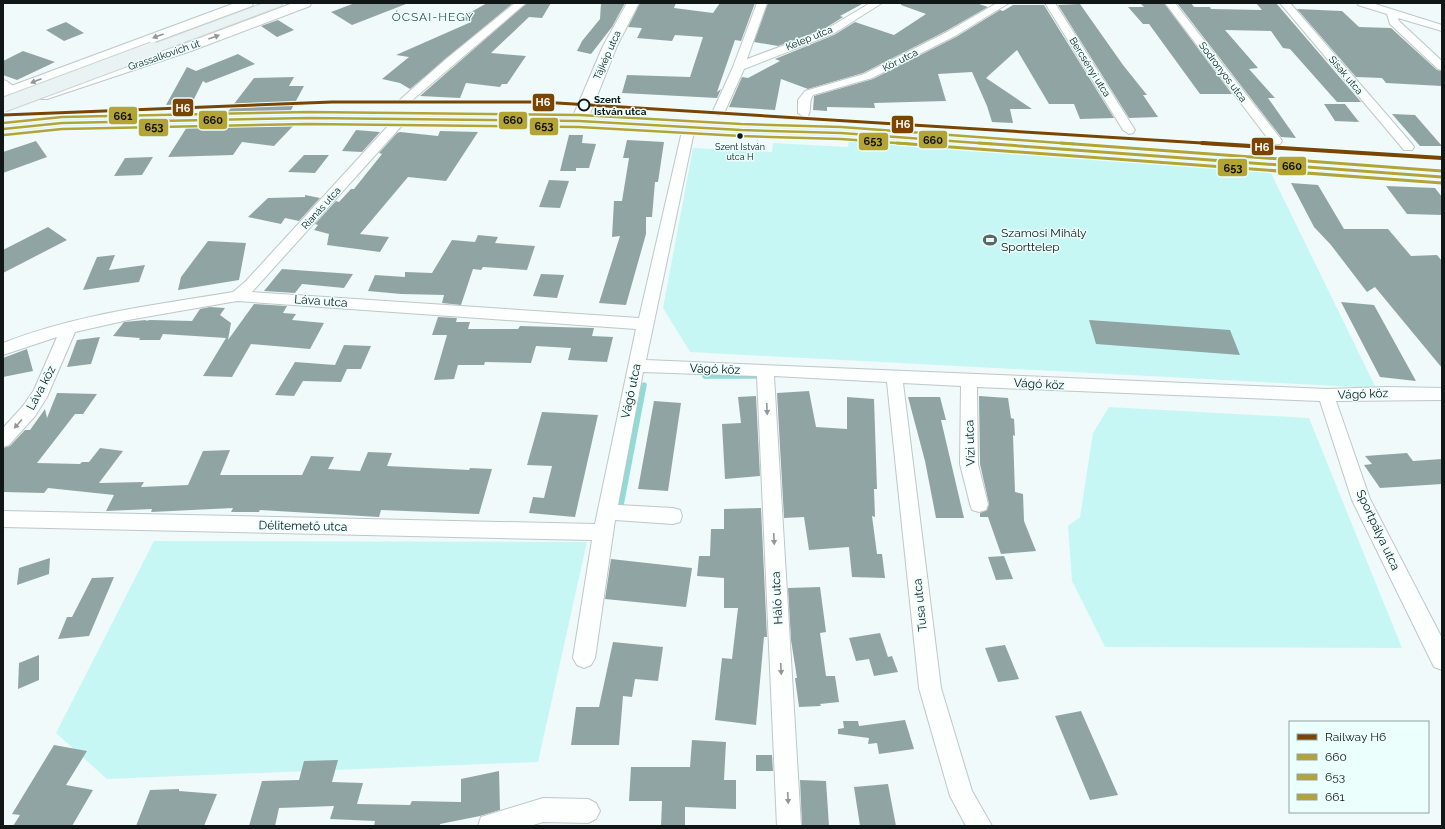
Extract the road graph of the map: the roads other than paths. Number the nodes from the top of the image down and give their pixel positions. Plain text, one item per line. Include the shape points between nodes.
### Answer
1 (247, 3) edge
2 (276, 3) edge
3 (305, 3) edge
4 (521, 3) edge
5 (633, 3) edge
6 (762, 3) edge
7 (877, 3) edge
8 (1004, 3) edge
9 (1050, 3) edge
10 (1170, 3) edge
11 (1285, 3) edge
12 (1362, 3) edge
13 (1392, 12) junction
14 (1442, 28) edge
15 (739, 67) junction
16 (1442, 67) edge
17 (6, 95) edge
18 (406, 100) dead end
19 (720, 111) dead end
20 (804, 113) dead end
21 (583, 115) junction
22 (402, 118) junction
23 (690, 127) junction
24 (3, 129) edge
25 (1129, 130) dead end
26 (1276, 141) dead end
27 (1408, 147) dead end
28 (1442, 176) edge
29 (237, 296) junction
30 (645, 324) junction
31 (69, 328) junction
32 (3, 349) edge
33 (636, 366) junction
34 (765, 370) junction
35 (894, 376) junction
36 (969, 380) junction
37 (1442, 394) edge
38 (1326, 395) junction
39 (3, 440) edge
40 (979, 504) dead end
41 (607, 512) junction
42 (673, 516) dead end
43 (3, 520) edge
44 (602, 532) junction
45 (584, 658) dead end
46 (1442, 660) edge
47 (588, 811) dead end
48 (490, 826) edge
49 (789, 826) edge
50 (980, 826) edge

1 -> 17 street, Grassalkovich út
2 - 17 main road, Grassalkovich út, bridge via 153,49
17 -> 3 street, Grassalkovich út via 48,95 186,48
4 - 18 street via 450,60
5 - 21 street, Tájkép utca via 610,46
6 - 15 street
7 - 15 street, Kelep utca via 829,32
8 - 20 street, Kör utca via 951,34 868,76 809,93 804,100
9 - 25 street, Bercsényi utca
10 - 26 street, Sodronyos utca
11 - 27 street, Sisak utca
12 - 13 street
13 - 14 street
13 - 16 street via 1394,22
15 - 19 street
21 - 22 main road
21 - 23 main road via 608,122
22 - 24 main road via 62,123
22 - 29 street, Rianás utca via 250,286
23 - 28 main road via 848,134
23 - 30 street, Vágó utca
29 - 30 street, Láva utca
29 - 31 street, Láva utca
30 - 33 street, Vágó utca
31 - 32 street, Láva utca
31 -> 39 street, Láva köz via 41,394 30,412
33 - 34 street, Vágó köz
33 - 41 street, Vágó utca
34 - 35 street, Vágó köz
34 -> 49 street, Háló utca
35 - 36 street, Vágó köz
35 - 50 street, Tusa utca via 930,688 962,796
36 - 38 street, Vágó köz
36 - 40 street, Vízi utca via 969,464
37 - 38 street, Vágó köz
38 - 46 street, Sportpálya utca via 1362,500
41 - 42 street
41 - 44 street, Vágó utca
43 - 44 street, Délitemető utca
44 - 45 street, Vágó utca
47 - 48 street via 543,810

